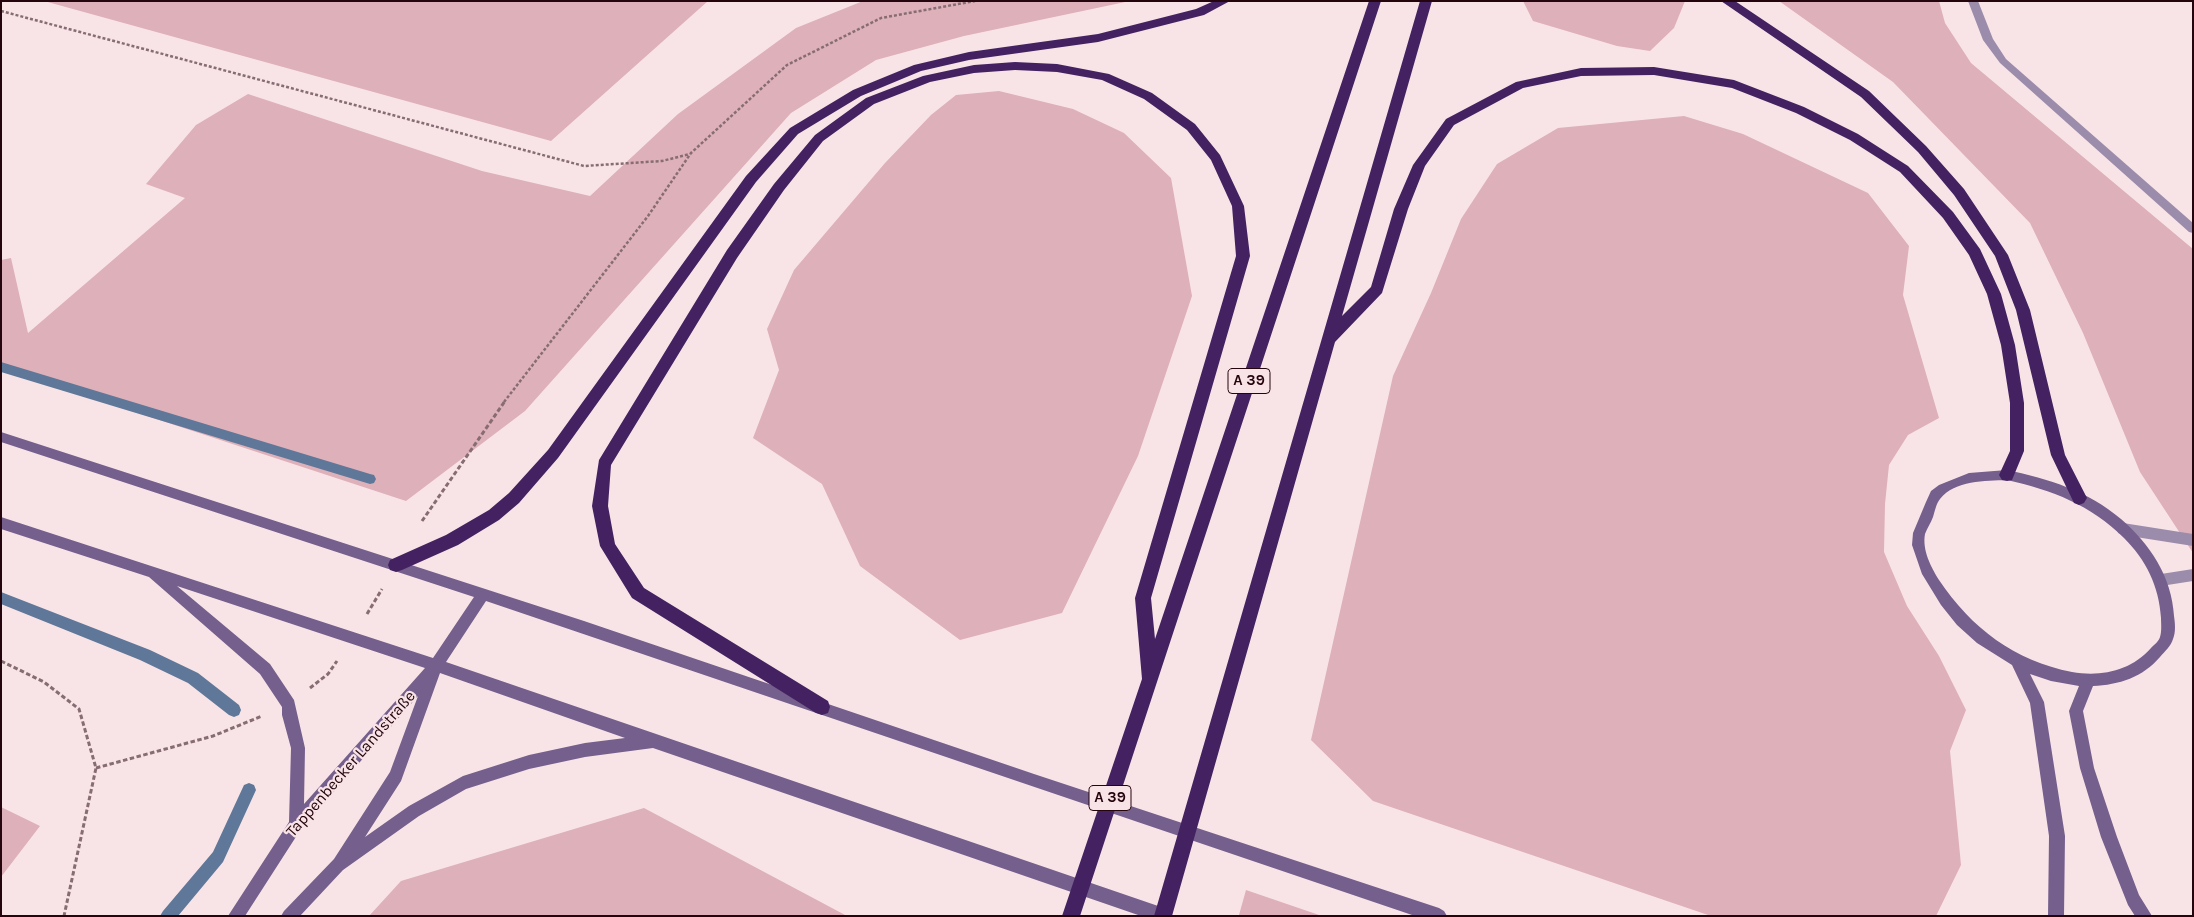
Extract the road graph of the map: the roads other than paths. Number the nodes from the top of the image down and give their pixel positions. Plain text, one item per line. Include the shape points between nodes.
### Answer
1 (1224, 1) edge
2 (1375, 1) edge
3 (1426, 1) edge
4 (1727, 1) edge
5 (1973, 1) edge
6 (2193, 229) edge
7 (1329, 339) junction
8 (1, 437) edge
9 (2007, 475) junction
10 (2079, 498) junction
11 (1, 523) edge
12 (2123, 529) junction
13 (2193, 540) edge
14 (396, 565) junction
15 (151, 573) junction
16 (2193, 575) edge
17 (2161, 580) junction
18 (483, 595) junction
19 (2017, 661) junction
20 (436, 664) junction
21 (1150, 680) junction
22 (2088, 680) junction
23 (822, 707) junction
24 (655, 742) junction
25 (296, 824) junction
26 (338, 865) junction
27 (236, 916) edge
28 (289, 916) edge
29 (1071, 916) edge
30 (1164, 916) edge
31 (1440, 916) edge
32 (2056, 916) edge
33 (2144, 916) edge

1 - 14 highway via 1200,12 1098,38 969,56 918,68 857,93 794,131 751,179 554,454 514,498 494,515 452,540
2 - 21 highway, A 39
3 - 7 highway
4 - 10 highway via 1865,94 1922,149 1959,192 2000,255 2023,310 2058,455
5 - 6 lane via 1988,40 2003,61
7 - 9 highway via 1377,288 1401,209 1420,165 1450,122 1520,85 1581,72 1654,71 1734,84 1800,110 1854,137 1904,169 1948,215 1975,253 1994,294 2008,345 2017,403 2017,451
7 - 30 highway
8 - 14 main road
9 - 10 main road via 2043,482
9 - 19 main road via 1975,476 1950,485 1935,496 1919,534 1924,566 1944,602 1962,622
10 - 12 main road
11 - 15 main road
12 - 13 lane
12 - 17 main road via 2146,554
14 - 18 main road
15 - 20 main road
15 - 25 main road via 265,669 288,705 298,748
16 - 17 lane
17 - 22 main road via 2168,603 2167,638 2153,658 2148,664 2120,677
18 - 20 main road
18 - 23 main road
19 - 22 main road via 2052,675
19 - 32 main road via 2037,702 2057,836
20 - 24 main road
20 - 25 main road, Tappenbecker Landstraße
20 - 26 main road via 396,776
21 - 23 highway via 1143,598 1243,256 1238,206 1216,158 1191,127 1148,96 1106,77 1067,69 1015,66 974,69 919,82 870,101 819,138 779,187 732,254 604,464 600,506 608,546 638,593
21 - 29 highway, A 39
22 - 33 main road via 2076,711 2086,768 2133,900
23 - 31 main road
24 - 26 main road via 585,750 538,760 463,783 414,810
24 - 30 main road
25 - 27 main road, Tappenbecker Landstraße
26 - 28 main road

